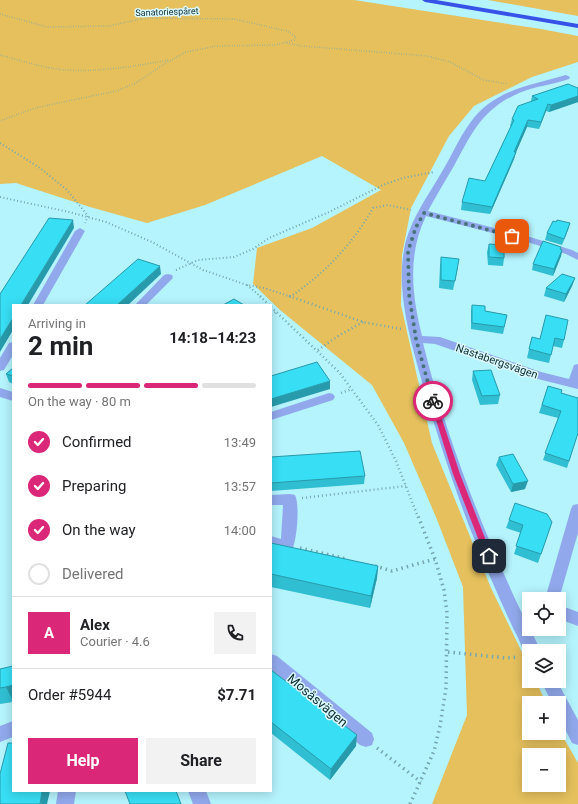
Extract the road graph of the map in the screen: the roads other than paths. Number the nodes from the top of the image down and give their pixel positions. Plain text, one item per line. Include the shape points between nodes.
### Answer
1 (425, 0) edge
2 (462, 0) edge
3 (578, 20) edge
4 (578, 26) edge
5 (566, 77) dead end
6 (424, 213) junction
7 (80, 231) dead end
8 (578, 257) edge
9 (168, 277) dead end
10 (39, 304) edge
11 (141, 304) edge
12 (416, 336) junction
13 (12, 348) edge
14 (0, 367) edge
15 (578, 368) edge
16 (576, 384) edge
17 (0, 392) edge
18 (12, 397) edge
19 (330, 397) dead end
20 (272, 416) edge
21 (272, 500) edge
22 (578, 508) edge
23 (272, 542) edge
24 (554, 592) edge
25 (566, 615) edge
26 (522, 618) edge
27 (578, 619) edge
28 (272, 662) edge
29 (553, 688) edge
30 (12, 729) edge
31 (0, 734) edge
32 (578, 737) edge
33 (366, 739) road end
34 (67, 792) edge
35 (196, 792) edge
36 (65, 804) edge
37 (202, 804) edge

1 - 4 highway
2 - 3 highway
5 - 6 street via 526,88 484,112 470,130
6 - 8 street via 527,239
6 - 12 street via 408,251 409,294
7 - 10 street
9 - 11 street
12 - 16 street, Nastabergsvägen via 449,344 531,373
12 - 26 street via 434,407 456,474 489,556
13 - 14 street
15 - 16 street
17 - 18 street
19 - 20 street
21 - 23 street via 290,499 287,546
22 - 24 street
25 - 27 street
28 - 33 street, Mosåsvägen
29 - 32 street
30 - 31 street
34 - 36 street
35 - 37 street

